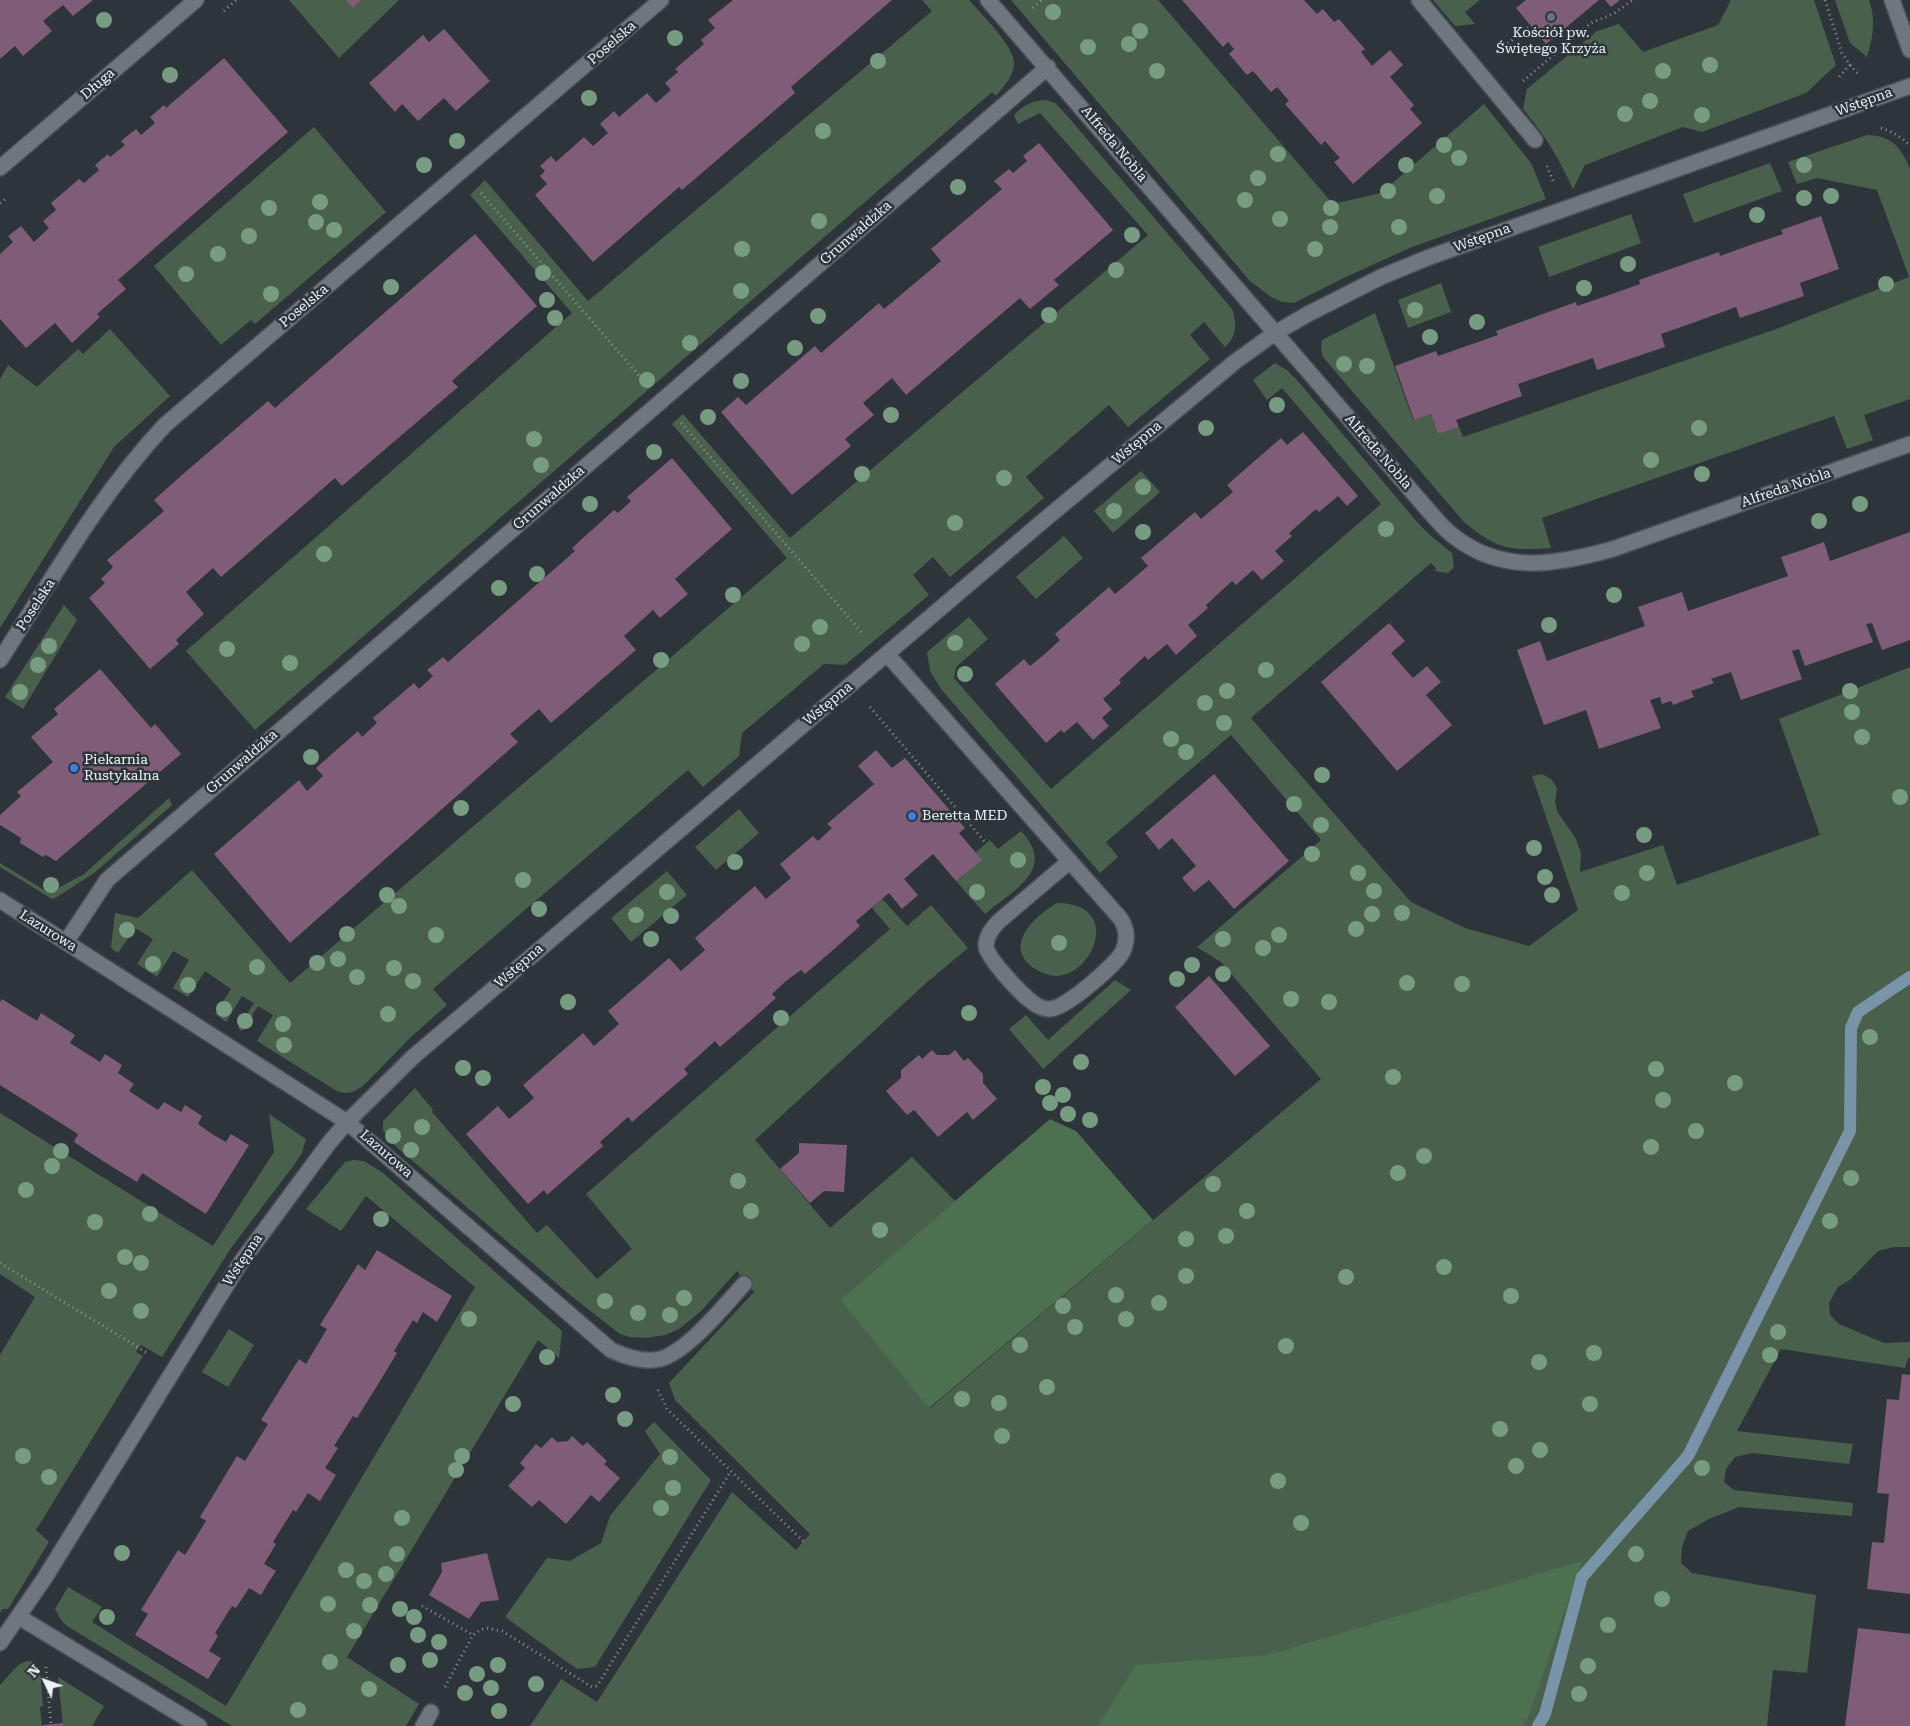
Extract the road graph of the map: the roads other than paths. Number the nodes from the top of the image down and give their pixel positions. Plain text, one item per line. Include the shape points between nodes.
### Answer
1 (196, 0) edge
2 (661, 0) edge
3 (988, 0) edge
4 (1419, 0) edge
5 (1892, 0) edge
6 (1910, 50) edge
7 (1048, 67) junction
8 (1910, 86) edge
9 (1535, 140) dead end
10 (0, 168) edge
11 (1275, 332) junction
12 (1910, 444) edge
13 (887, 654) junction
14 (0, 660) edge
15 (1070, 861) junction
16 (0, 900) edge
17 (66, 942) junction
18 (347, 1122) junction
19 (744, 1284) dead end
20 (19, 1616) junction
21 (0, 1643) edge
22 (431, 1712) road end
23 (199, 1726) edge
24 (423, 1726) edge

1 - 10 street, Długa
2 - 14 street, Poselska via 165,426 104,498
3 - 7 street, Alfreda Nobla
4 - 9 street
5 - 6 street
7 - 11 street, Alfreda Nobla
7 - 17 street, Grunwaldzka via 107,880
8 - 11 street, Wstępna via 1427,258 1381,277
11 - 12 street, Alfreda Nobla via 1428,510 1451,534 1491,558 1554,563 1605,551
11 - 13 street, Wstępna via 1236,361
13 - 15 street
13 - 18 street, Wstępna via 413,1057
15 - 15 street via 998,922 986,944 992,958 1024,996 1041,1008 1050,1010 1064,1005 1113,964 1126,943 1127,934 1120,918
16 - 17 street, Lazurowa
17 - 18 street, Lazurowa
18 - 19 street, Lazurowa via 611,1350 626,1357 659,1359 674,1353
18 - 20 street, Wstępna via 241,1262
20 - 21 street, Wstępna
20 - 23 street
22 - 24 street

